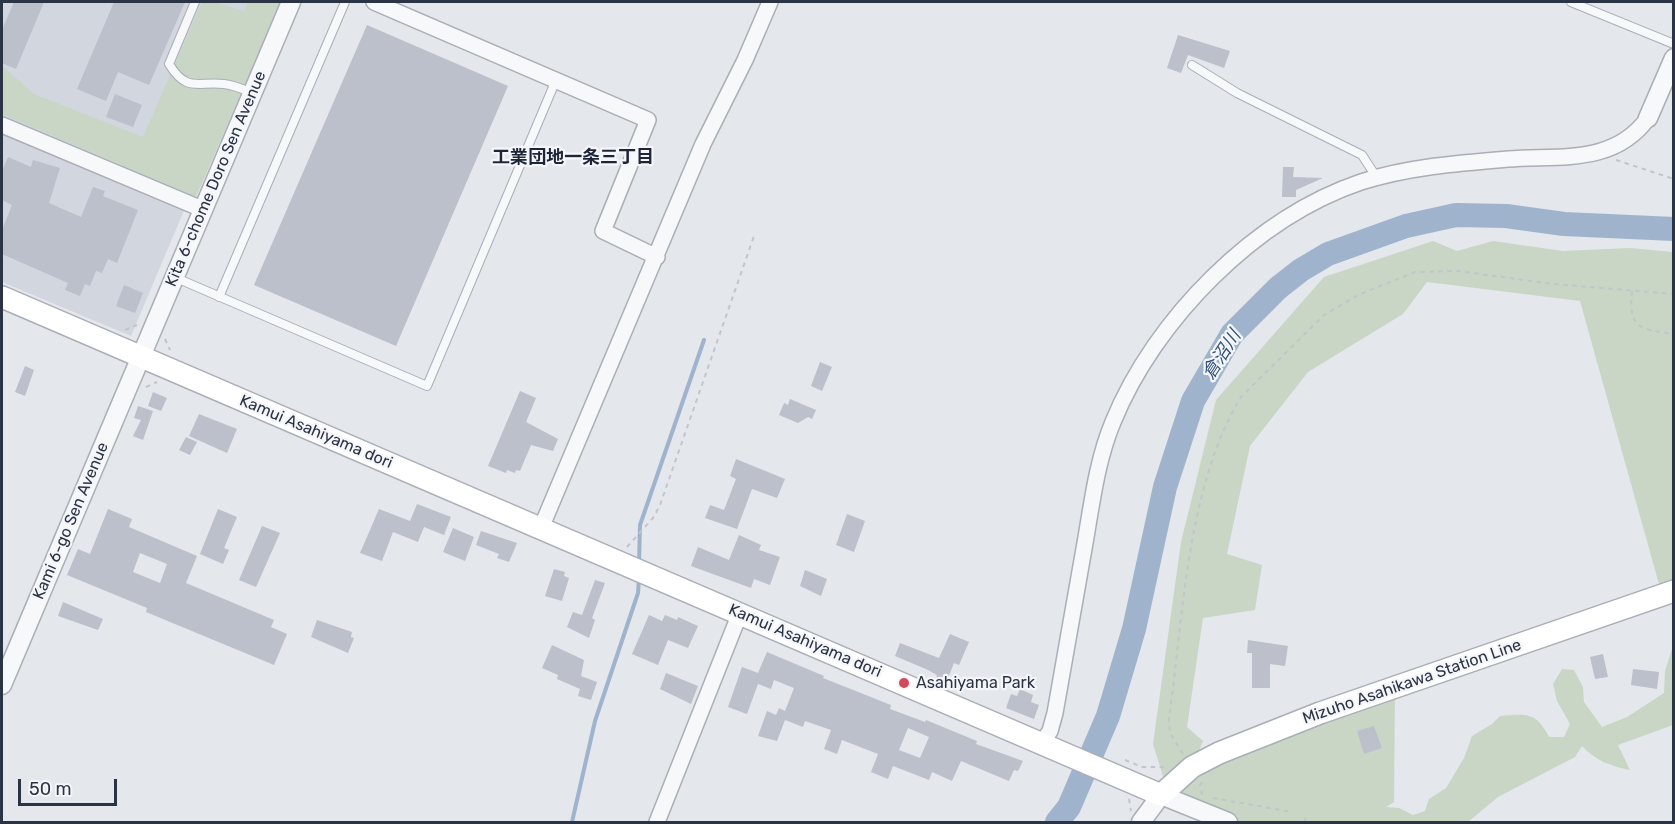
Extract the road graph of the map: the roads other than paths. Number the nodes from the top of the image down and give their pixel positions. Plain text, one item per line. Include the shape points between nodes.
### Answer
1 (195, 2) edge
2 (291, 2) edge
3 (345, 2) edge
4 (374, 2) edge
5 (770, 2) edge
6 (1571, 2) edge
7 (1674, 44) edge
8 (1674, 58) edge
9 (1192, 66) dead end
10 (556, 80) junction
11 (252, 93) junction
12 (1648, 118) joint
13 (2, 124) edge
14 (1377, 178) junction
15 (202, 209) junction
16 (657, 257) junction
17 (174, 277) junction
18 (2, 297) edge
19 (219, 297) junction
20 (141, 357) junction
21 (541, 528) junction
22 (1674, 591) edge
23 (741, 613) junction
24 (2, 685) edge
25 (1052, 747) junction
26 (1161, 795) junction
27 (657, 822) edge
28 (1141, 822) edge
29 (1228, 822) edge

1 - 11 lane via 169,64 177,78 199,86 223,84
2 - 11 street, Kita 6-chome Doro Sen Avenue
3 - 19 lane
4 - 10 street
5 - 16 street via 703,144
6 - 7 lane
8 - 12 street
9 - 14 lane via 1237,93 1362,155
10 - 16 street via 648,120 603,231
10 - 19 lane via 427,386
11 - 15 street, Kita 6-chome Doro Sen Avenue
12 - 14 street via 1636,135 1600,153 1452,164
13 - 15 street
14 - 25 street via 1322,198 1277,224 1196,295 1149,352 1112,423 1097,475 1050,731
15 - 17 street, Kita 6-chome Doro Sen Avenue
16 - 21 street
17 - 19 lane
17 - 20 street, Kita 6-chome Doro Sen Avenue
18 - 20 main road, Kamui Asahiyama dori
20 - 21 main road, Kamui Asahiyama dori
20 - 24 street, Kami 6-go Sen Avenue
21 - 23 main road, Kamui Asahiyama dori
22 - 26 main road, Mizuho Asahikawa Station Line via 1320,713 1219,753 1192,767
23 - 25 main road, Kamui Asahiyama dori
23 - 27 street
25 - 26 main road, Kamui Asahiyama dori
26 - 28 street
26 - 29 street

